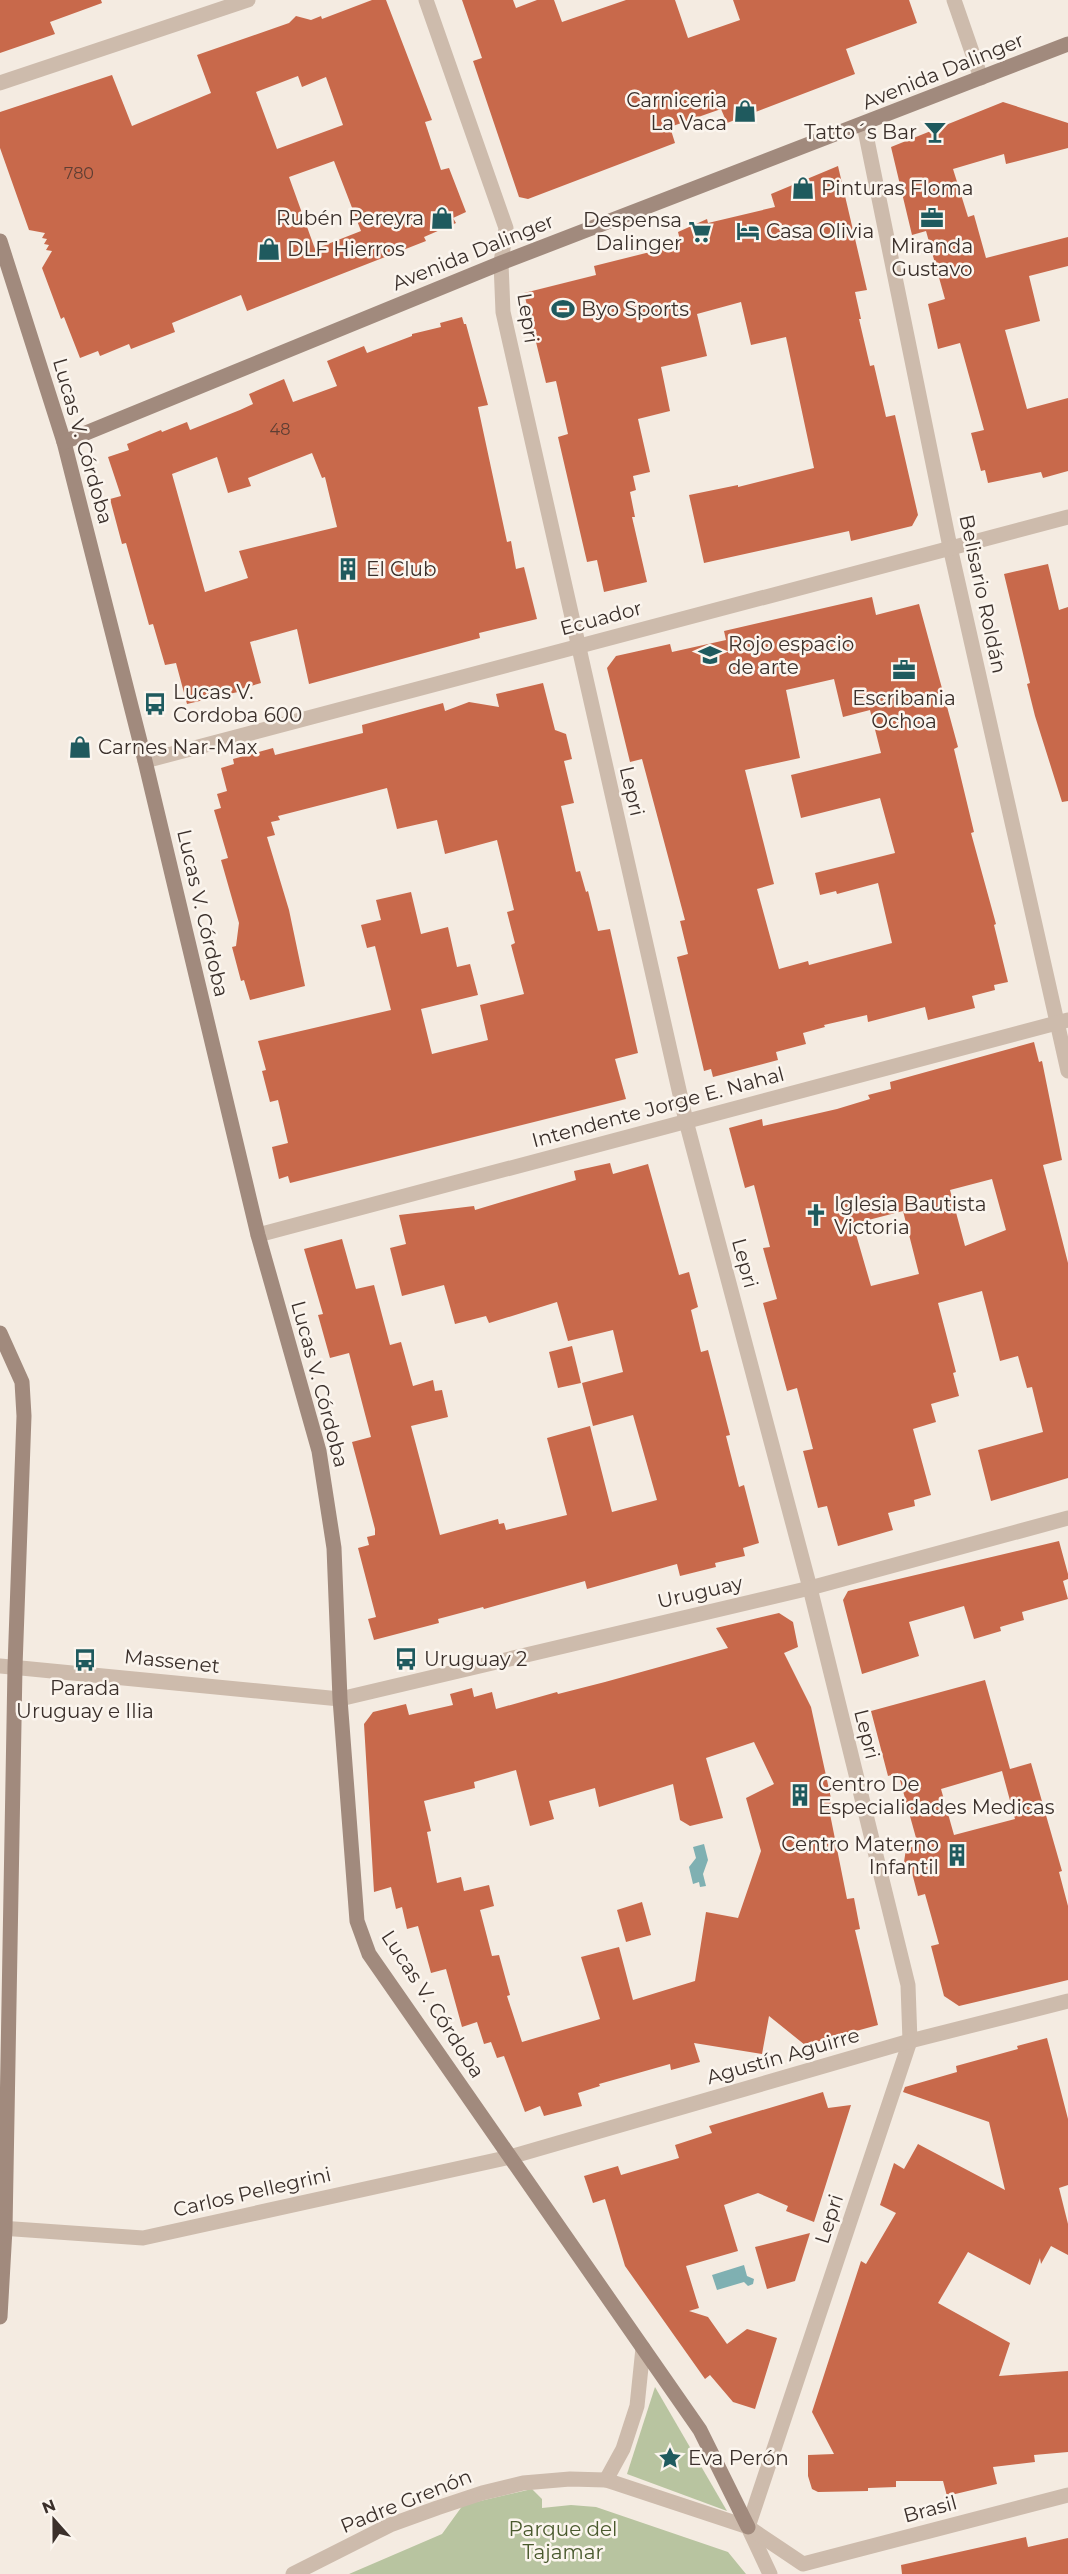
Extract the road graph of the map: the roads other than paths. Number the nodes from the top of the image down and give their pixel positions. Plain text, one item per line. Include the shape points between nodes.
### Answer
1 (248, 0) edge
2 (426, 0) edge
3 (954, 0) edge
4 (1068, 44) edge
5 (981, 78) junction
6 (0, 83) edge
7 (864, 125) junction
8 (0, 242) edge
9 (501, 262) junction
10 (64, 442) junction
11 (1068, 517) edge
12 (950, 547) junction
13 (578, 646) junction
14 (146, 761) junction
15 (1063, 1022) edge
16 (1068, 1071) edge
17 (686, 1121) junction
18 (258, 1235) junction
19 (0, 1333) edge
20 (1068, 1518) edge
21 (810, 1588) junction
22 (7, 1667) edge
23 (340, 1699) junction
24 (1068, 2001) edge
25 (910, 2041) junction
26 (510, 2157) junction
27 (3, 2229) edge
28 (0, 2317) edge
29 (643, 2348) junction
30 (606, 2480) junction
31 (1068, 2495) edge
32 (748, 2527) junction
33 (800, 2569) edge
34 (292, 2574) edge
35 (770, 2574) edge

1 - 6 street
2 - 9 street, Lepri via 506,228
3 - 5 street
4 - 5 street, Avenida Dalinger
5 - 7 street, Avenida Dalinger
7 - 9 street, Avenida Dalinger
7 - 12 street, Belisario Roldán
8 - 10 street, Lucas V. Córdoba
9 - 10 street, Avenida Dalinger
9 - 13 street, Lepri via 504,312
10 - 14 street, Lucas V. Córdoba
11 - 12 street, Ecuador
12 - 13 street, Ecuador
12 - 15 street, Belisario Roldán
13 - 14 street, Ecuador
13 - 17 street, Lepri
14 - 18 street, Lucas V. Córdoba
15 - 16 street, Belisario Roldán
15 - 17 street, Intendente Jorge E. Nahal
17 - 18 street, Intendente Jorge E. Nahal
17 - 21 street, Lepri
18 - 23 street, Lucas V. Córdoba via 319,1451 334,1548
19 - 22 street via 22,1382 24,1416
20 - 21 street, Uruguay
21 - 23 street, Uruguay
21 - 25 street, Lepri via 908,1984
22 - 23 street, Massenet
22 - 27 street
23 - 26 street, Lucas V. Córdoba via 357,1921 369,1954
24 - 25 street, Agustín Aguirre
25 - 26 street, Agustín Aguirre
25 - 32 street, Lepri
26 - 27 street, Carlos Pellegrini via 143,2238
26 - 29 street, Lucas V. Córdoba
27 - 28 street
29 - 30 street via 637,2406 623,2449
29 - 32 street, Lucas V. Córdoba via 700,2430
30 - 32 street, Padre Grenón
30 - 34 street, Padre Grenón via 523,2483 482,2493 390,2525
31 - 33 street, Brasil
32 - 33 street, Brasil
32 - 35 street

